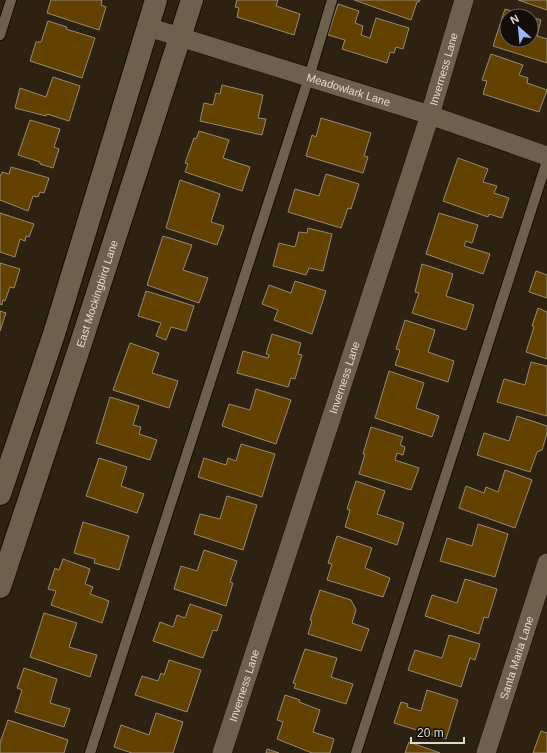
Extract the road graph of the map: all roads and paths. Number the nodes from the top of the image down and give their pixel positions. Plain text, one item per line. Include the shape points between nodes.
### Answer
1 (12, 0) edge
2 (156, 0) edge
3 (192, 0) edge
4 (332, 0) edge
5 (464, 0) edge
6 (148, 27) junction
7 (0, 35) edge
8 (180, 37) junction
9 (309, 77) junction
10 (430, 115) junction
11 (547, 156) edge
12 (547, 161) edge
13 (54, 334) junction
14 (81, 343) junction
15 (0, 494) edge
16 (547, 563) edge
17 (0, 586) edge
18 (90, 753) edge
19 (222, 753) edge
20 (356, 753) edge
21 (486, 753) edge

1 - 7 lane
2 - 6 main road
3 - 8 main road, East Mockingbird Lane
4 - 9 lane
5 - 10 street, Inverness Lane
6 - 8 street, Meadowlark Lane
6 - 13 main road
8 - 9 street, Meadowlark Lane
8 - 14 main road, East Mockingbird Lane
9 - 10 street, Meadowlark Lane
9 - 18 lane
10 - 11 street, Meadowlark Lane
10 - 19 street, Inverness Lane
12 - 20 lane
13 - 14 main road
13 - 15 main road
14 - 17 main road, East Mockingbird Lane
16 - 21 street, Santa Maria Lane

